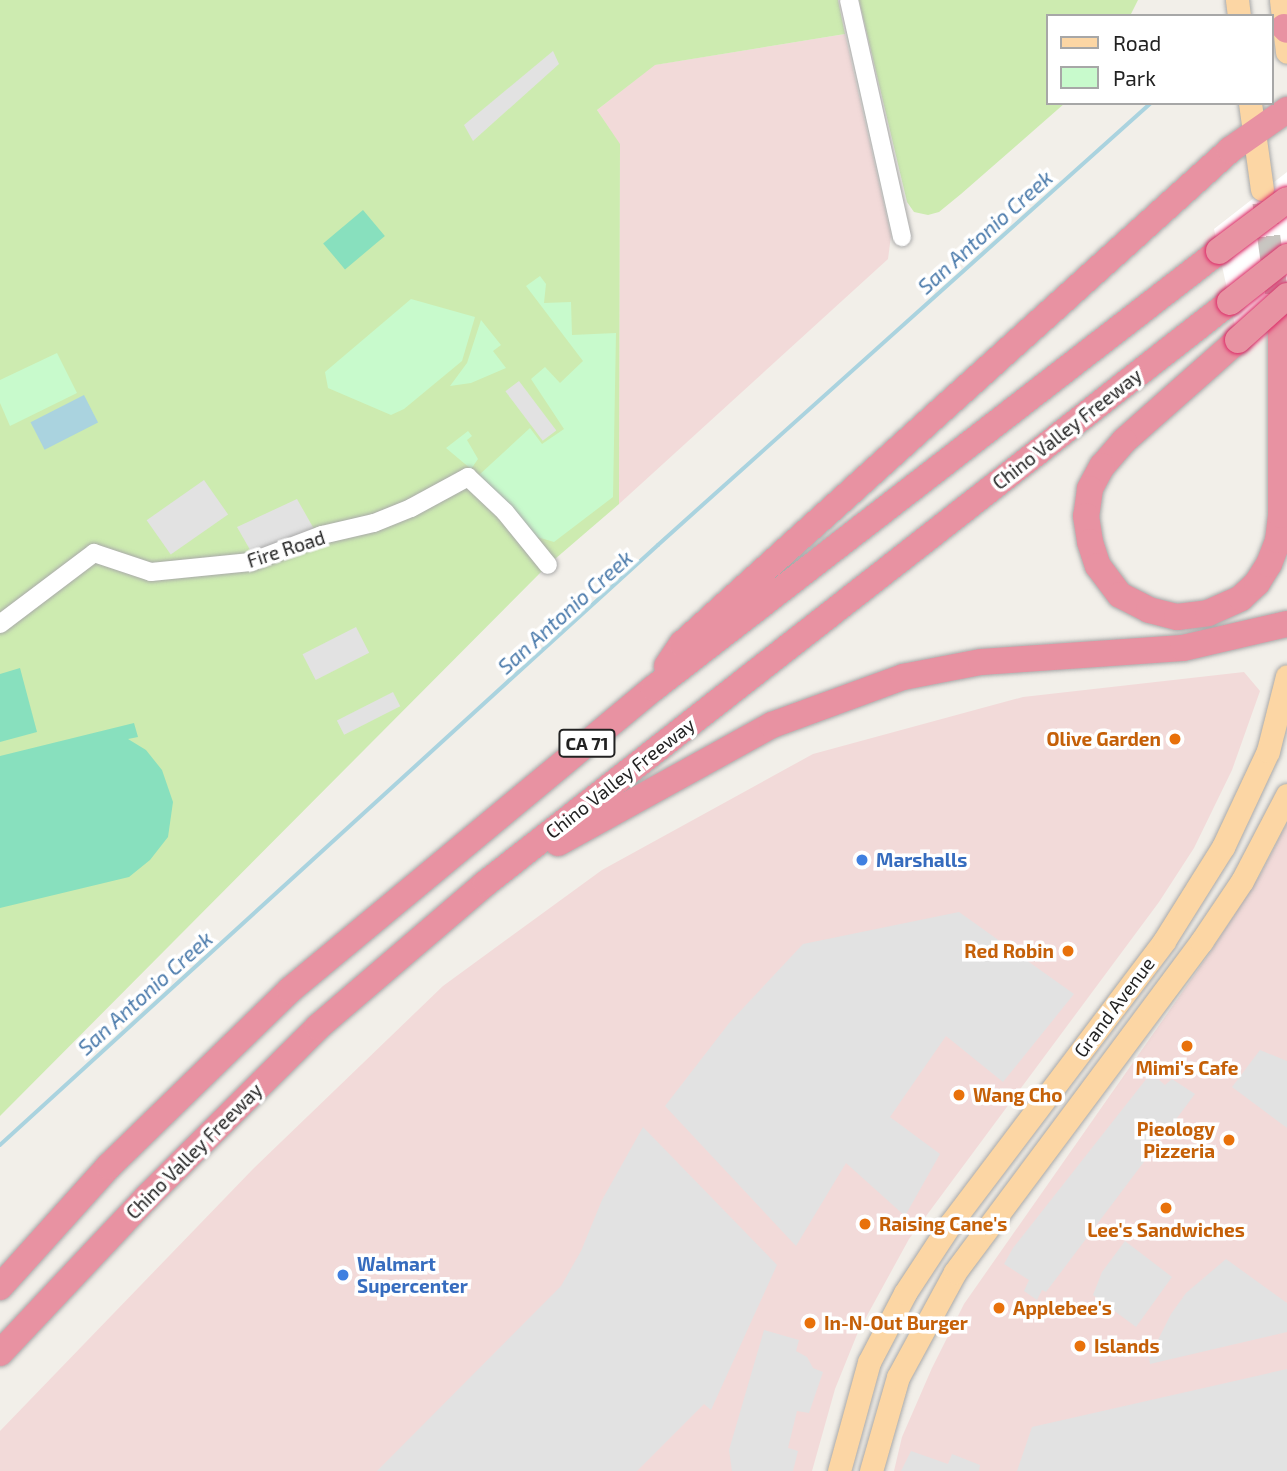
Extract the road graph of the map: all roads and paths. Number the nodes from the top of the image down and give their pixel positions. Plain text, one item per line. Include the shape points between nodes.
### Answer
1 (849, 0) edge
2 (1281, 0) edge
3 (1286, 36) edge
4 (1250, 105) edge
5 (1287, 110) edge
6 (1254, 132) junction
7 (1262, 189) tunnel mouth
8 (1287, 200) edge
9 (902, 237) dead end
10 (1287, 257) edge
11 (1283, 314) edge
12 (1287, 371) edge
13 (548, 565) dead end
14 (0, 624) edge
15 (1287, 624) edge
16 (1287, 676) edge
17 (654, 688) junction
18 (1287, 796) edge
19 (486, 883) junction
20 (0, 1287) edge
21 (0, 1353) edge
22 (839, 1471) edge
23 (871, 1471) edge

1 - 9 street
2 - 3 main road
4 - 6 main road
5 - 6 highway
6 - 7 main road
6 - 17 highway via 682,644
8 - 17 highway, CA 71, bridge
10 - 19 highway, Chino Valley Freeway / CA 71, bridge
11 - 11 highway, bridge via 1238,340 1124,441 1102,466 1090,489 1086,516 1098,566 1121,595 1149,610 1177,617 1208,613 1241,598 1269,564 1281,515
11 - 12 main road
13 - 14 street, Fire Road via 468,477 374,523 323,535 251,562 151,572 94,553
15 - 19 highway via 1183,648 981,662 903,677 772,725
16 - 22 main road, Grand Avenue via 1268,751 1223,847 1164,941 951,1223 905,1293 869,1362
17 - 20 highway, CA 71 via 290,990 109,1166
18 - 23 main road, Grand Avenue via 1242,881 1201,942 955,1272 898,1377
19 - 21 highway, Chino Valley Freeway / CA 71 via 318,1027 147,1197

